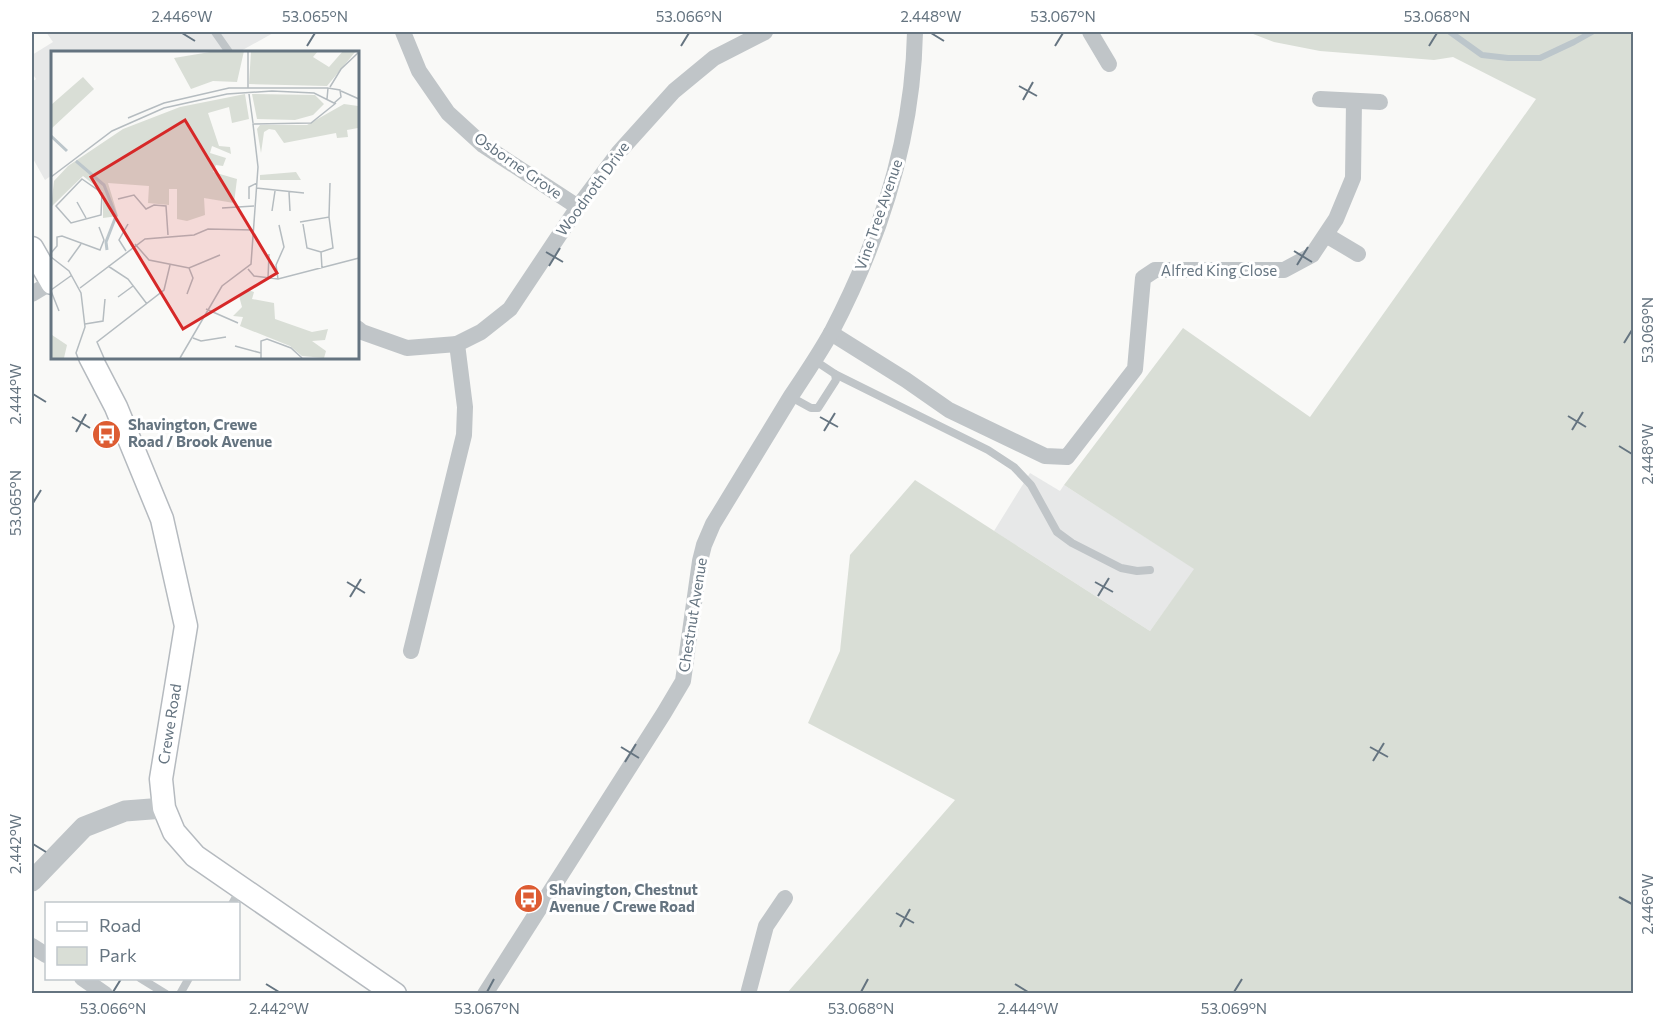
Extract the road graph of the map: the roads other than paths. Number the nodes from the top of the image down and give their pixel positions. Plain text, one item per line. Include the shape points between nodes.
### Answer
1 (215, 32) edge
2 (403, 32) edge
3 (765, 32) edge
4 (915, 32) edge
5 (1090, 32) edge
6 (228, 51) edge
7 (1110, 64) dead end
8 (1320, 99) dead end
9 (1354, 101) junction
10 (1380, 102) dead end
11 (578, 207) junction
12 (1326, 235) junction
13 (32, 248) edge
14 (1358, 254) dead end
15 (51, 280) edge
16 (51, 283) edge
17 (852, 291) joint
18 (32, 294) edge
19 (358, 329) edge
20 (831, 333) junction
21 (456, 344) junction
22 (91, 358) edge
23 (814, 360) junction
24 (836, 374) junction
25 (791, 397) junction
26 (1150, 570) dead end
27 (411, 651) dead end
28 (164, 808) junction
29 (32, 881) edge
30 (236, 895) edge
31 (784, 898) dead end
32 (32, 946) edge
33 (45, 954) edge
34 (85, 980) edge
35 (143, 980) edge
36 (188, 980) edge
37 (105, 993) edge
38 (166, 993) edge
39 (180, 993) edge
40 (395, 993) edge
41 (485, 993) edge
42 (748, 993) edge

1 - 6 lane
2 - 11 street, Osborne Grove via 419,71 448,112 483,145
3 - 11 street, Woodnoth Drive via 714,58 674,91 619,152
4 - 17 street, Vine Tree Avenue via 906,130 878,228
5 - 7 street
8 - 9 street
9 - 10 street
9 - 12 street, Alfred King Close via 1353,178
11 - 21 street, Woodnoth Drive via 510,309 481,332
12 - 14 street
12 - 20 street, Alfred King Close via 1312,255 1284,270 1155,270 1143,278 1135,369 1067,457 1045,456 949,410
13 - 15 main road
16 - 18 street
17 - 20 street, Chestnut Avenue
19 - 21 street via 407,348
20 - 23 street, Chestnut Avenue
21 - 27 street via 465,407 464,435
22 - 28 main road, Crewe Road via 116,407 162,519 186,626 161,780
23 - 24 lane
23 - 25 street, Chestnut Avenue
24 - 25 lane via 818,408
24 - 26 lane via 988,450 1014,467 1031,485 1057,531 1072,543 1121,568
25 - 41 street, Chestnut Avenue via 704,545 683,681
28 - 29 street via 125,811 84,827
28 - 30 main road, Crewe Road via 174,832
30 - 40 main road, Crewe Road
31 - 42 street via 766,926
32 - 33 street
34 - 37 street
35 - 38 lane
36 - 39 lane

